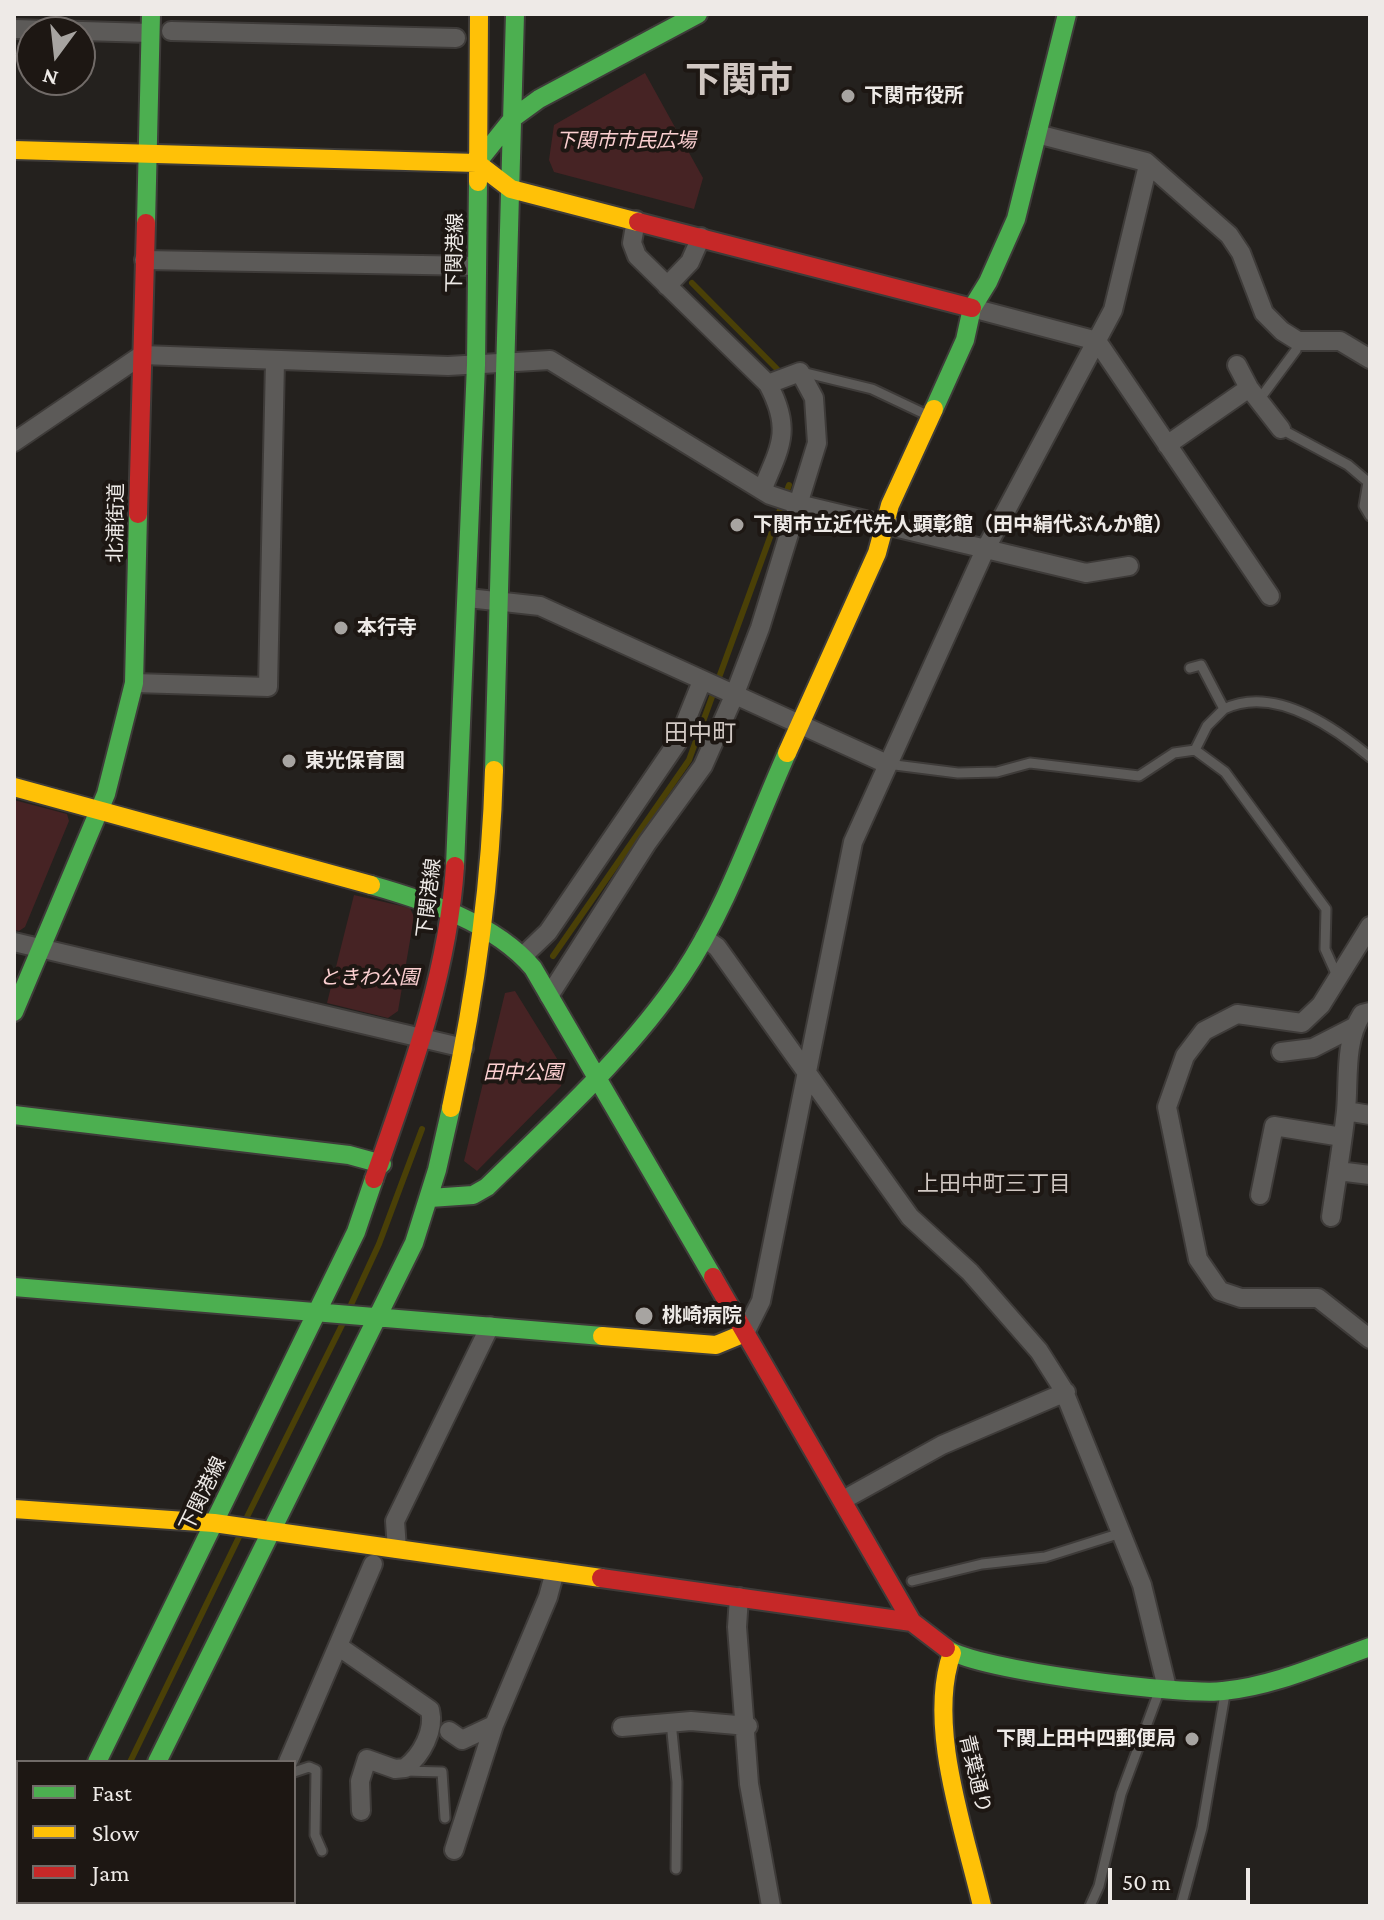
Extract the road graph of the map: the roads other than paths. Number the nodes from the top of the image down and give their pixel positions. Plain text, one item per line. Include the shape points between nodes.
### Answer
1 (151, 14) edge
2 (479, 14) edge
3 (515, 14) edge
4 (698, 14) edge
5 (1067, 14) edge
6 (14, 29) edge
7 (171, 31) dead end
8 (150, 33) junction
9 (456, 38) dead end
10 (513, 118) junction
11 (1037, 134) junction
12 (14, 150) edge
13 (148, 153) junction
14 (477, 163) junction
15 (1148, 165) junction
16 (511, 189) junction
17 (636, 220) junction
18 (701, 237) junction
19 (144, 260) junction
20 (477, 266) junction
21 (667, 286) junction
22 (972, 308) junction
23 (1097, 341) junction
24 (1298, 341) junction
25 (142, 355) junction
26 (1370, 359) edge
27 (275, 361) junction
28 (506, 363) junction
29 (476, 365) junction
30 (1237, 365) dead end
31 (800, 372) junction
32 (768, 384) junction
33 (1254, 394) junction
34 (930, 417) junction
35 (1281, 429) joint
36 (14, 442) edge
37 (1167, 445) junction
38 (766, 492) junction
39 (797, 504) junction
40 (1370, 516) edge
41 (884, 524) junction
42 (985, 550) junction
43 (1129, 566) dead end
44 (1270, 596) dead end
45 (468, 598) junction
46 (498, 599) junction
47 (1190, 668) dead end
48 (705, 682) junction
49 (134, 683) junction
50 (731, 695) junction
51 (1224, 709) junction
52 (800, 725) junction
53 (1195, 750) junction
54 (1370, 757) edge
55 (887, 764) junction
56 (14, 787) edge
57 (98, 810) junction
58 (452, 916) junction
59 (1370, 926) edge
60 (483, 928) junction
61 (704, 938) junction
62 (14, 942) edge
63 (40, 948) junction
64 (523, 956) junction
65 (1338, 978) junction
66 (549, 996) junction
67 (14, 1012) edge
68 (1370, 1012) edge
69 (1354, 1027) junction
70 (423, 1039) junction
71 (464, 1048) junction
72 (1281, 1052) dead end
73 (807, 1071) junction
74 (597, 1076) junction
75 (1346, 1111) junction
76 (14, 1115) edge
77 (1370, 1115) edge
78 (1342, 1137) junction
79 (382, 1164) junction
80 (1338, 1171) junction
81 (1370, 1175) edge
82 (1260, 1195) dead end
83 (430, 1198) junction
84 (1331, 1217) dead end
85 (14, 1287) edge
86 (323, 1312) junction
87 (370, 1317) junction
88 (490, 1326) junction
89 (745, 1333) junction
90 (1370, 1339) edge
91 (1066, 1392) junction
92 (843, 1500) junction
93 (14, 1509) edge
94 (214, 1523) junction
95 (262, 1529) junction
96 (1121, 1533) junction
97 (397, 1549) junction
98 (373, 1564) dead end
99 (555, 1571) junction
100 (912, 1581) dead end
101 (739, 1597) junction
102 (912, 1622) junction
103 (338, 1646) junction
104 (1370, 1647) edge
105 (952, 1653) junction
106 (1164, 1688) junction
107 (1225, 1693) junction
108 (671, 1722) junction
109 (494, 1725) junction
110 (748, 1726) junction
111 (622, 1727) dead end
112 (449, 1731) dead end
113 (98, 1760) edge
114 (158, 1760) edge
115 (289, 1760) edge
116 (400, 1770) junction
117 (296, 1771) edge
118 (361, 1811) dead end
119 (445, 1818) dead end
120 (454, 1850) dead end
121 (322, 1851) dead end
122 (676, 1869) dead end
123 (771, 1906) edge
124 (982, 1906) edge
125 (1090, 1906) edge
126 (1181, 1906) edge

1 - 8 street, 北浦街道
2 - 14 street, 下関港線
3 - 10 street
4 - 10 street
5 - 11 street
6 - 8 street
7 - 9 street
8 - 13 street, 北浦街道
10 - 14 street
10 - 16 street
11 - 15 street
11 - 22 street via 1016,219
12 - 13 street
13 - 14 street
13 - 19 street, 北浦街道
14 - 16 street
14 - 20 street, 下関港線
15 - 23 street via 1117,300
15 - 24 street via 1229,235 1264,313
16 - 17 street
16 - 28 street
17 - 18 street
17 - 21 street via 633,249
18 - 21 street via 690,262
18 - 22 street
19 - 20 street
19 - 25 street, 北浦街道
20 - 29 street, 下関港線
21 - 32 street
22 - 23 street
22 - 34 street via 965,340
23 - 37 street
23 - 42 street
24 - 26 street via 1340,341
24 - 33 lane via 1296,350
25 - 27 street
25 - 36 street
25 - 49 street, 北浦街道
27 - 29 street
27 - 49 street via 268,687
28 - 29 street
28 - 38 street via 550,360
28 - 46 street
29 - 45 street, 下関港線
30 - 33 street
31 - 32 street
31 - 34 lane via 872,389
31 - 39 street via 814,398 819,427
32 - 38 street via 784,418 784,431
33 - 35 street
33 - 37 street
34 - 41 street
35 - 40 lane via 1348,465 1368,482 1364,506
37 - 44 street
38 - 39 street
39 - 41 street
39 - 50 street
41 - 42 street
41 - 52 street via 877,553
42 - 43 street via 1086,573
42 - 55 street
45 - 46 street
45 - 58 street, 下関港線
46 - 48 street via 540,606
46 - 60 street via 496,758
47 - 51 lane via 1201,665
48 - 50 street
48 - 64 street via 677,743 548,932
49 - 57 street, 北浦街道
50 - 52 street
50 - 66 street via 703,766
51 - 53 lane via 1207,726
51 - 54 lane via 1252,701 1295,711 1338,732
52 - 55 street
52 - 61 street
53 - 55 lane via 1174,753 1139,776 1030,763 997,772 958,773
53 - 65 lane via 1225,772 1326,909 1325,949
55 - 73 street via 848,859
56 - 57 street
57 - 58 street via 424,900
57 - 63 street, 北浦街道
58 - 60 street
58 - 70 street, 下関港線
59 - 65 street
60 - 64 street
60 - 71 street
61 - 73 street via 717,947
61 - 74 street via 650,1023
62 - 63 street
63 - 67 street, 北浦街道
63 - 70 street
64 - 66 street
65 - 90 street via 1302,1023 1237,1014 1204,1031 1185,1056 1167,1107 1198,1259 1220,1291 1241,1298 1318,1298
66 - 74 street
68 - 69 street via 1362,1014
69 - 72 street via 1313,1048
69 - 75 street
70 - 71 street
70 - 79 street, 下関港線
71 - 83 street
73 - 89 street via 761,1301
73 - 91 street via 910,1217 970,1272 1039,1351
74 - 83 street via 487,1187 473,1195
74 - 89 street
75 - 77 street
75 - 78 street
76 - 79 street via 349,1155
78 - 80 street
78 - 82 street via 1274,1126
79 - 86 street, 下関港線
80 - 81 street
80 - 84 street
83 - 87 street via 414,1243
85 - 86 street
86 - 87 street
86 - 94 street, 下関港線
87 - 88 street
87 - 95 street
88 - 89 street via 716,1345
88 - 97 street via 395,1521
89 - 92 street
91 - 92 street via 942,1445
91 - 96 street
92 - 102 street
93 - 94 street
94 - 95 street
94 - 113 street, 下関港線
95 - 97 street
95 - 114 street
96 - 100 lane via 1045,1557 982,1564
96 - 106 street via 1153,1617
97 - 99 street
98 - 103 street
99 - 101 street
99 - 109 street
101 - 102 street
101 - 110 street via 737,1627
102 - 105 street
103 - 115 street
103 - 116 street via 430,1710 431,1733
104 - 107 street
105 - 106 street via 1001,1668
105 - 124 street, 青葉通り via 943,1678 941,1722
106 - 107 street
106 - 125 lane via 1121,1794
107 - 126 lane via 1202,1828
108 - 110 street
108 - 111 street
108 - 122 lane
109 - 112 street via 462,1740
109 - 120 street
110 - 123 street via 749,1784
116 - 118 street via 367,1759 360,1781
116 - 119 lane via 442,1772
117 - 121 lane via 316,1770 315,1835

